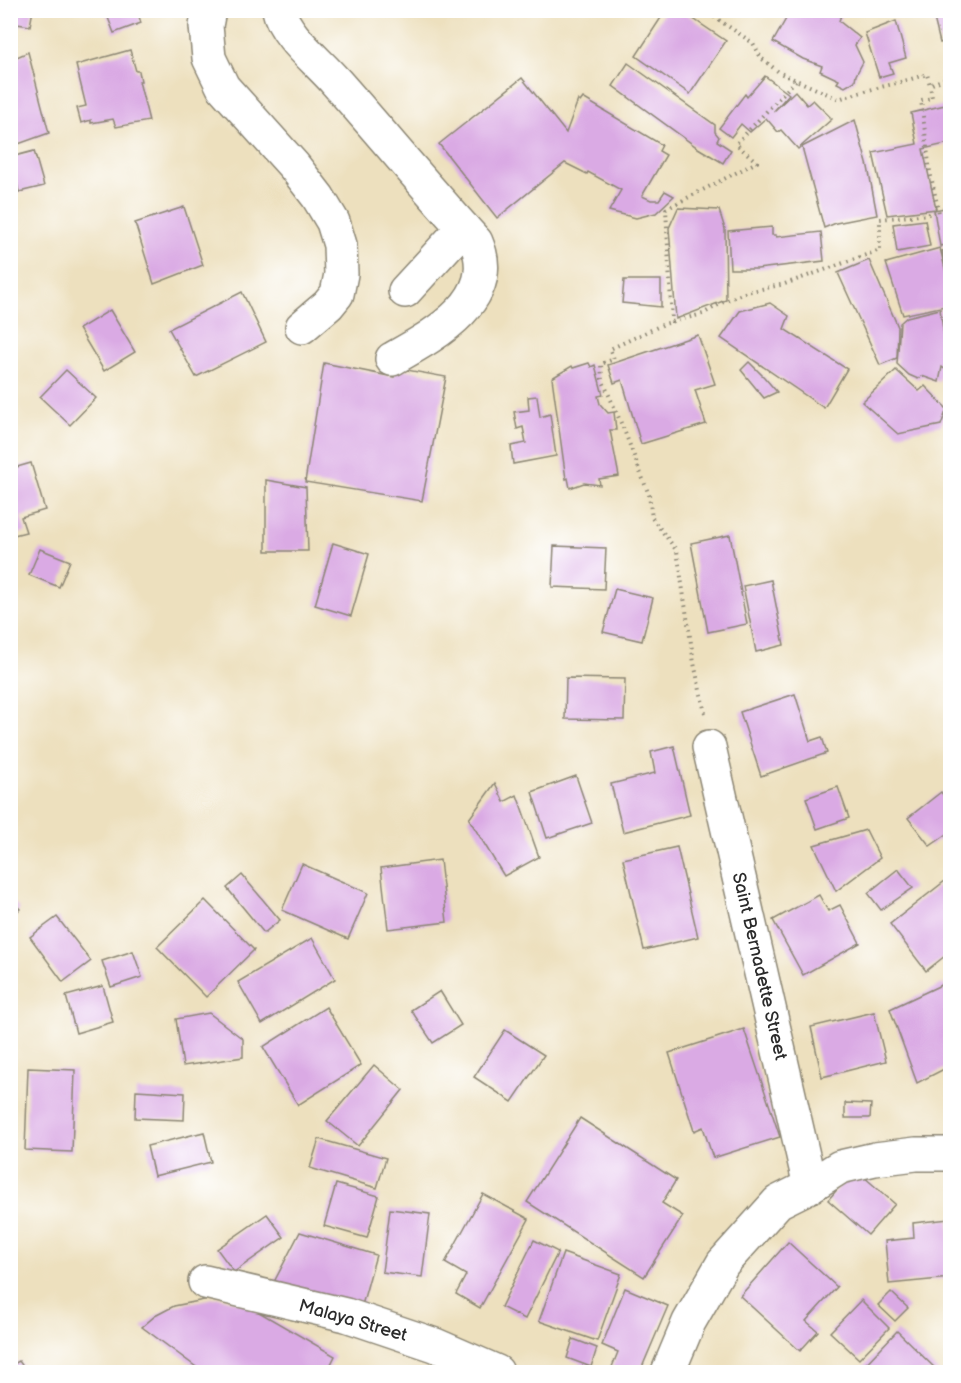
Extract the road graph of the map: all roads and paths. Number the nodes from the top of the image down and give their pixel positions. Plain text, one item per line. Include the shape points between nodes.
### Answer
1 (209, 10) edge
2 (279, 10) edge
3 (704, 10) edge
4 (951, 76) edge
5 (796, 80) junction
6 (930, 85) junction
7 (463, 228) junction
8 (405, 291) dead end
9 (672, 323) junction
10 (302, 327) dead end
11 (392, 359) dead end
12 (710, 747) joint
13 (951, 1154) edge
14 (810, 1186) junction
15 (205, 1282) dead end
16 (497, 1372) edge
17 (668, 1372) edge

1 - 10 street via 209,58 223,87 318,196 340,244 338,294
2 - 7 street via 296,39
3 - 5 path via 753,43 761,58 780,73
4 - 6 path
5 - 6 path via 839,99 927,74
5 - 9 path via 736,144 757,162 666,209
6 - 9 path via 932,98 921,100 939,213 879,219 880,250 785,284 747,292 704,314
7 - 8 street
7 - 11 street via 482,255 477,287 460,314
9 - 12 path via 610,349 614,359 602,364 602,379 649,495 652,518 676,551
12 - 14 street, Saint Bernadette Street
13 - 14 street via 875,1159 840,1167
14 - 17 street via 778,1202 723,1263 688,1322
15 - 16 street, Malaya Street via 346,1315 435,1345

